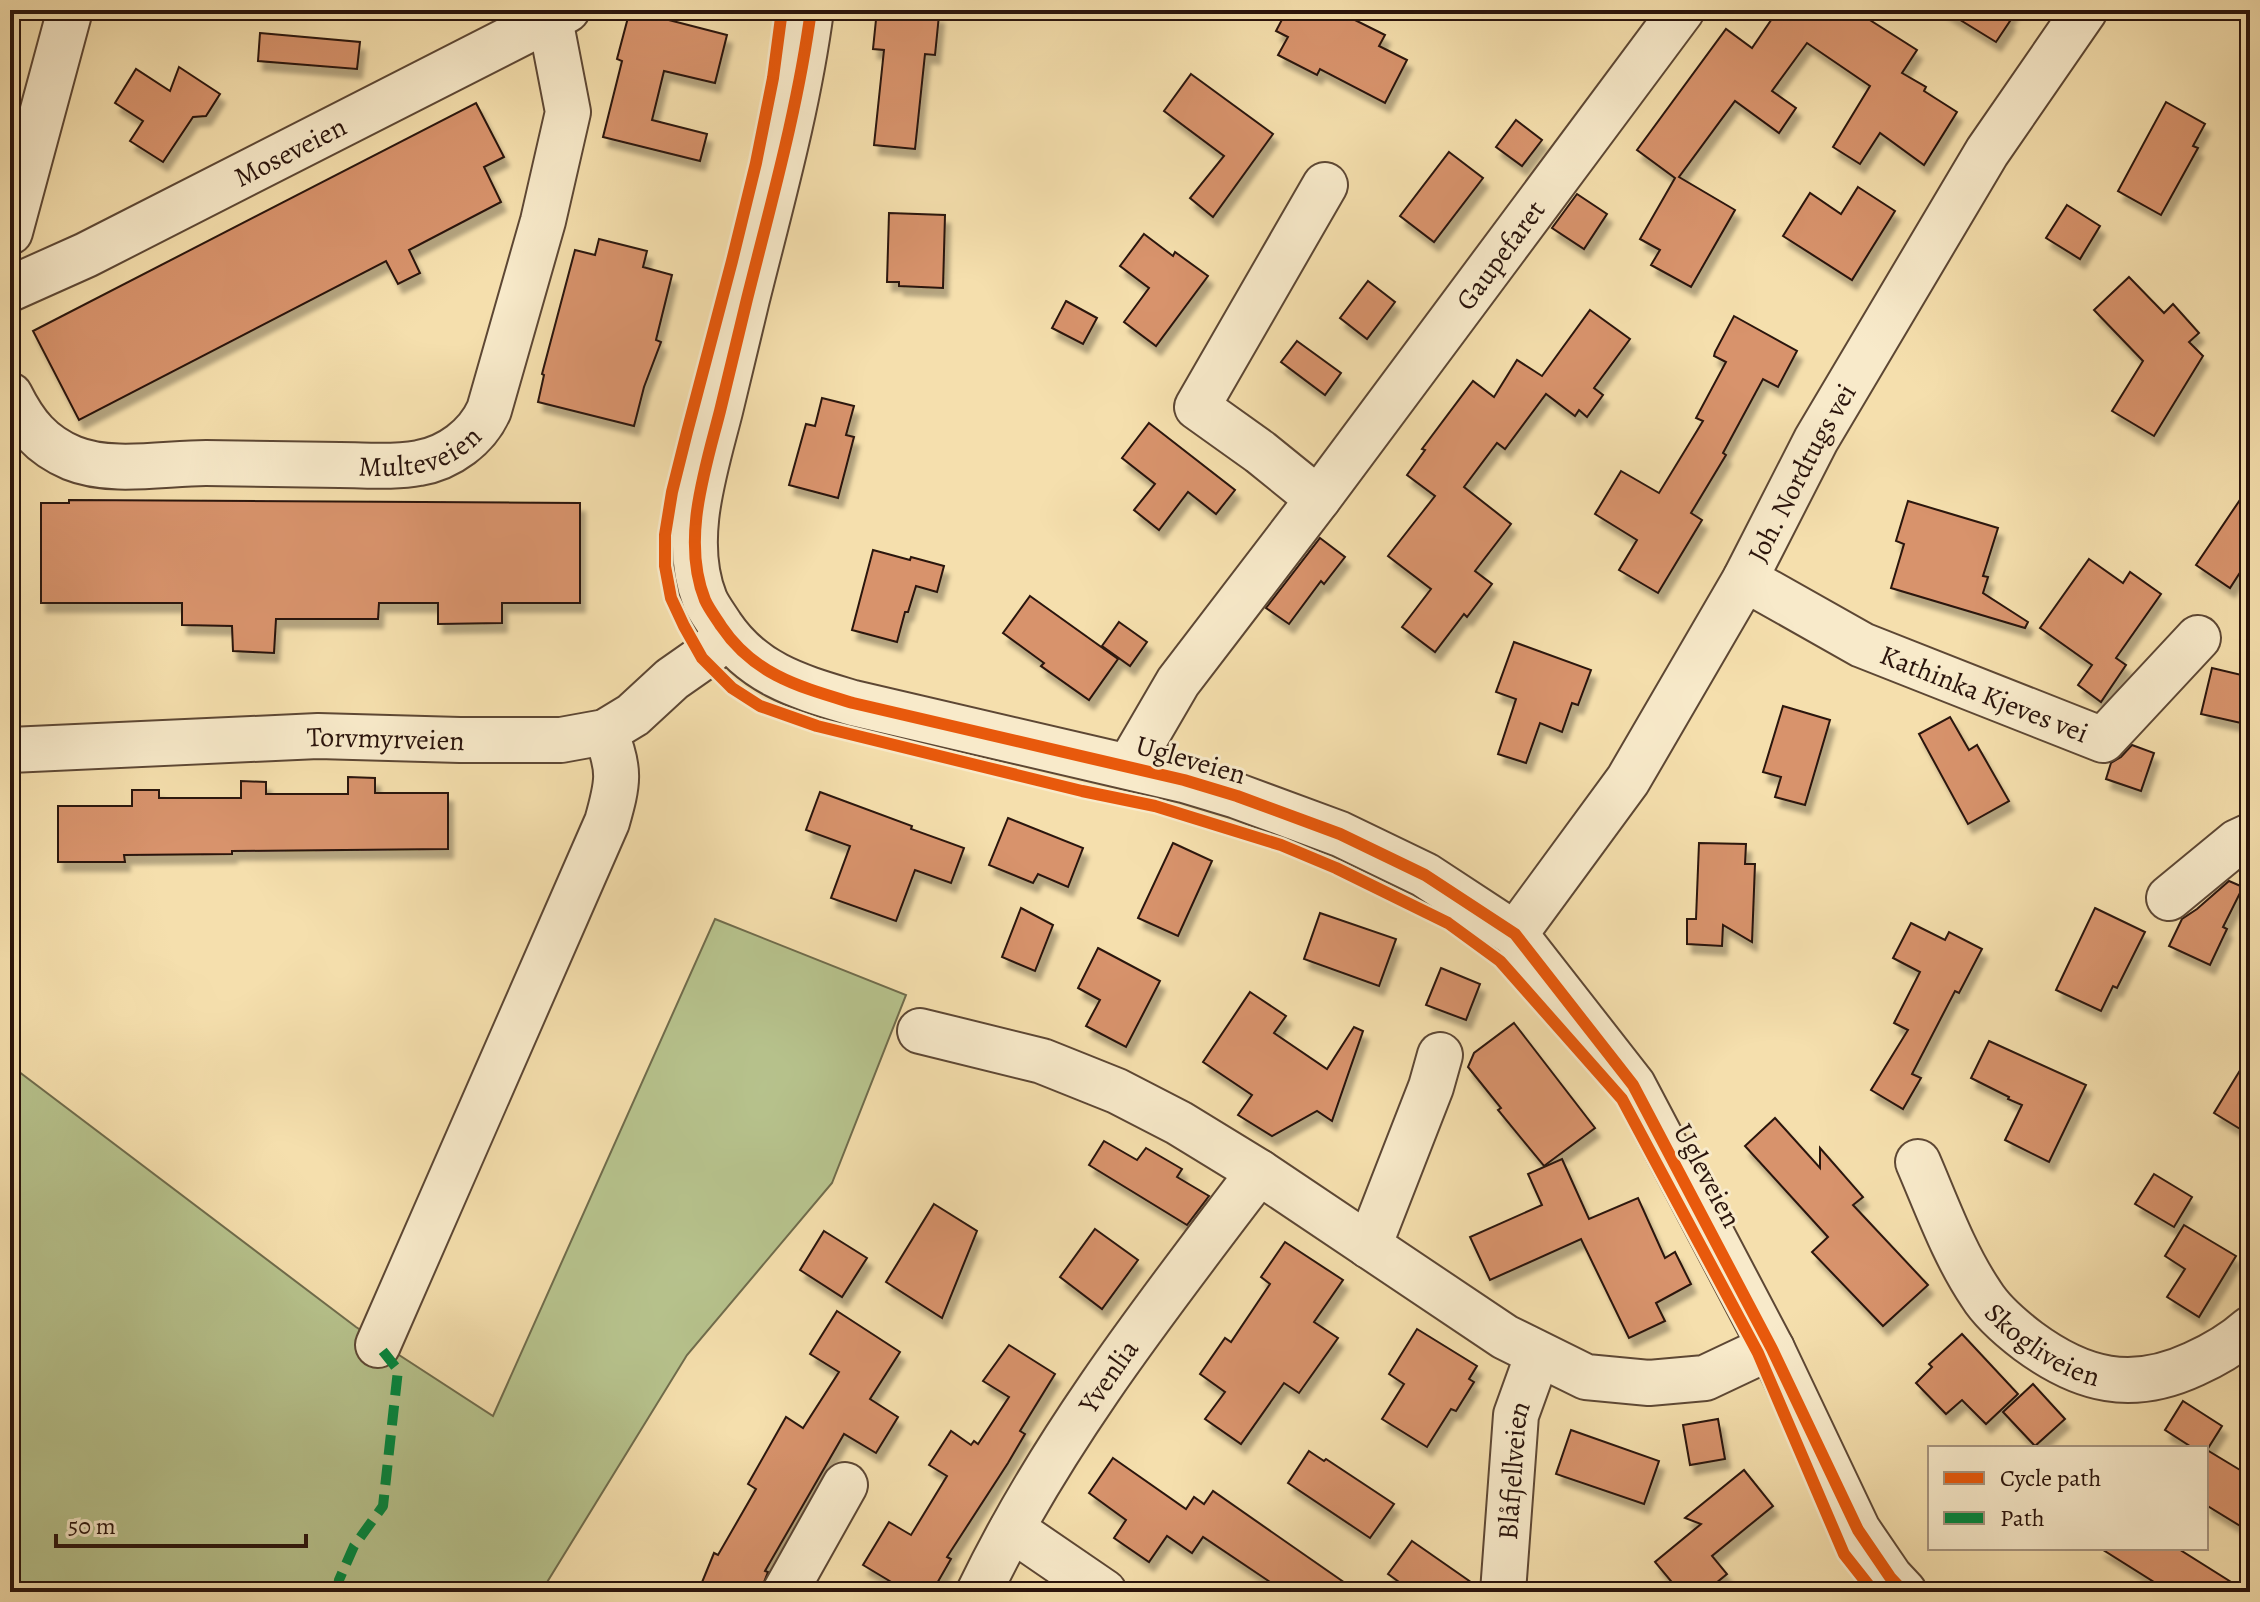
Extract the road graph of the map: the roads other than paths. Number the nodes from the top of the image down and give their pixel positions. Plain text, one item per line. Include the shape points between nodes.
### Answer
1 (70, 10) edge
2 (811, 10) edge
3 (1682, 10) edge
4 (2085, 10) edge
5 (558, 14) edge
6 (1325, 185) dead end
7 (10, 232) edge
8 (10, 289) edge
9 (10, 395) edge
10 (1318, 499) junction
11 (1745, 579) junction
12 (727, 635) junction
13 (2198, 638) dead end
14 (605, 732) junction
15 (10, 750) edge
16 (1129, 766) junction
17 (2250, 836) edge
18 (2169, 898) dead end
19 (1515, 934) junction
20 (920, 1031) dead end
21 (1440, 1055) dead end
22 (1918, 1162) dead end
23 (1259, 1172) junction
24 (1369, 1246) junction
25 (2250, 1329) edge
26 (378, 1345) dead end
27 (1772, 1349) junction
28 (1538, 1354) junction
29 (845, 1485) dead end
30 (1012, 1529) junction
31 (785, 1592) edge
32 (979, 1592) edge
33 (1104, 1592) edge
34 (1503, 1592) edge
35 (1904, 1592) edge

1 - 7 street
2 - 12 street, Ugleveien via 793,116 707,460 696,524 698,580
3 - 10 street, Gaupefaret
4 - 11 street, Joh. Nordtugs vei via 1987,152 1816,440
5 - 8 street, Moseveien
5 - 9 street, Multeveien via 568,112 543,221 489,410 474,434 459,445 420,463 385,466 108,466 48,446 31,432
6 - 10 street via 1197,407
10 - 16 street, Gaupefaret via 1178,682
11 - 13 street, Kathinka Kjeves vei via 1862,645 2103,740
11 - 19 street, Joh. Nordtugs vei via 1628,780
12 - 14 street, Torvmyrveien via 633,715
12 - 16 street, Ugleveien via 760,667 814,691
14 - 15 street, Torvmyrveien via 561,740 318,736
14 - 26 street via 617,776 607,822
16 - 19 street, Ugleveien via 1237,796 1340,834 1425,875
17 - 18 street
19 - 27 street, Ugleveien via 1633,1085
20 - 23 street via 1042,1061 1117,1091
21 - 24 street
22 - 25 street, Skogliveien via 1981,1296 2047,1355 2104,1378 2136,1381 2199,1362
23 - 24 street
23 - 30 street, Yvenlia via 1084,1409
24 - 28 street
27 - 28 street via 1705,1378 1649,1383 1586,1377
27 - 35 street, Ugleveien via 1858,1530
28 - 34 street, Blåfjellveien via 1516,1415
29 - 31 street
30 - 32 street, Yvenlia
30 - 33 street

